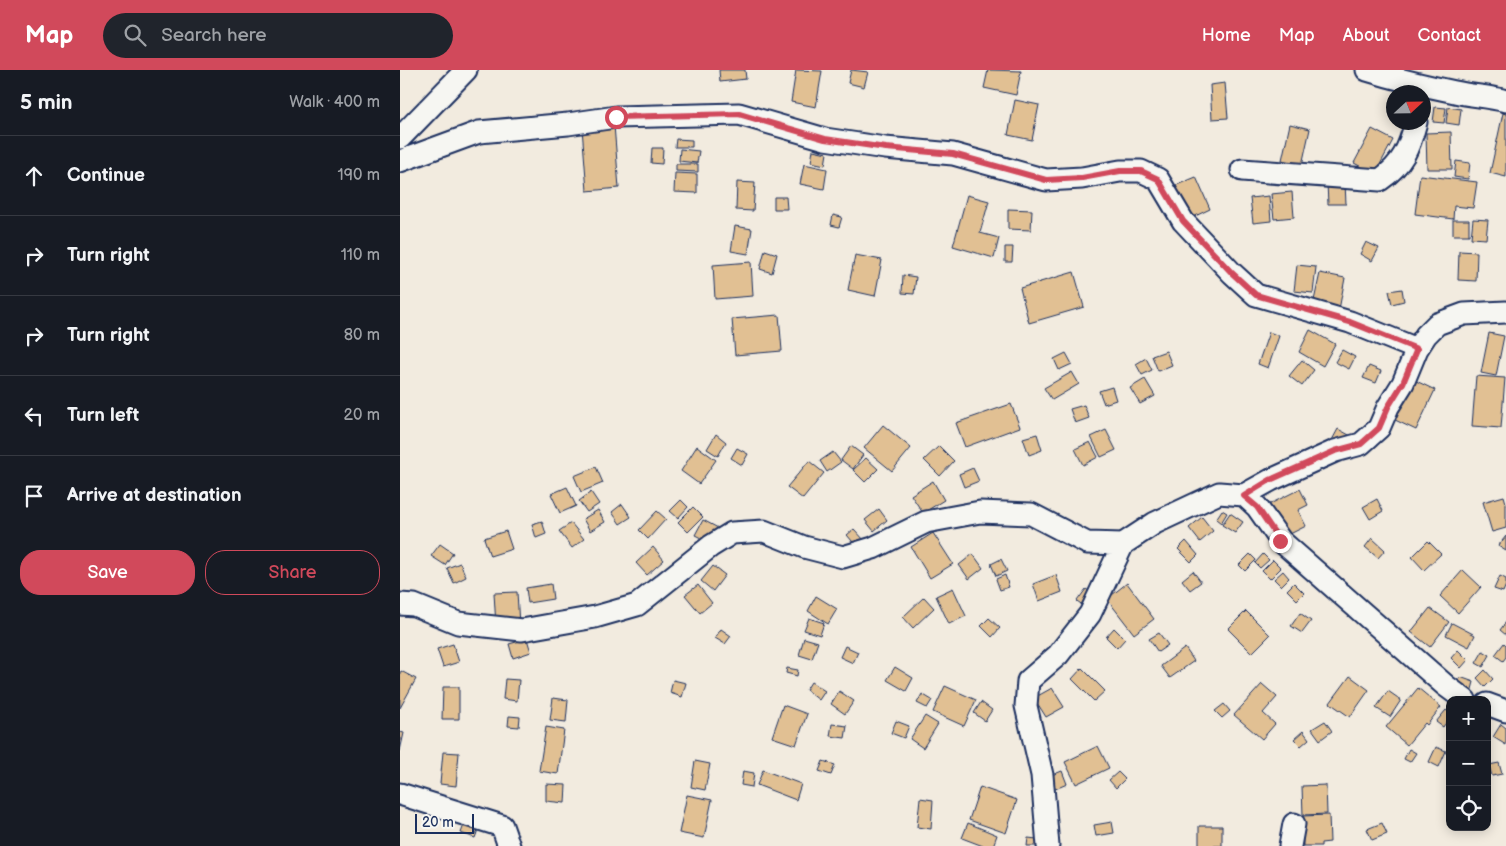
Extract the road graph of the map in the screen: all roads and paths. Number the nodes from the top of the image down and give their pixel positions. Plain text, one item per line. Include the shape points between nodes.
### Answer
1 (466, 70) edge
2 (1367, 70) edge
3 (1427, 85) edge
4 (1431, 86) edge
5 (1506, 101) edge
6 (1413, 130) edge
7 (400, 138) edge
8 (400, 160) edge
9 (1242, 170) dead end
10 (1506, 312) edge
11 (1417, 349) junction
12 (1244, 496) junction
13 (1123, 544) junction
14 (400, 604) edge
15 (1460, 696) edge
16 (1491, 705) edge
17 (1506, 711) edge
18 (400, 794) edge
19 (1294, 824) dead end
20 (509, 846) edge
21 (1048, 846) edge
22 (1290, 846) edge

1 - 7 street
2 - 3 street
4 - 5 street
6 - 9 street via 1406,153 1392,172 1380,180
8 - 11 street via 479,132 616,117 739,114 825,139 953,154 1046,180 1141,171 1158,179 1183,221 1256,295 1350,322
10 - 11 street via 1464,314 1438,324
11 - 12 street via 1379,428 1361,444 1335,451 1270,480
12 - 13 street via 1219,494 1155,523
12 - 15 street via 1257,507 1280,541
13 - 14 street via 1087,543 1031,514 980,512 926,522 872,548 843,557 764,532 732,533 637,605 522,630 458,623 414,605
13 - 21 street via 1090,614 1058,655 1028,681 1026,706 1042,775
16 - 17 street
18 - 20 street via 502,826
19 - 22 street

